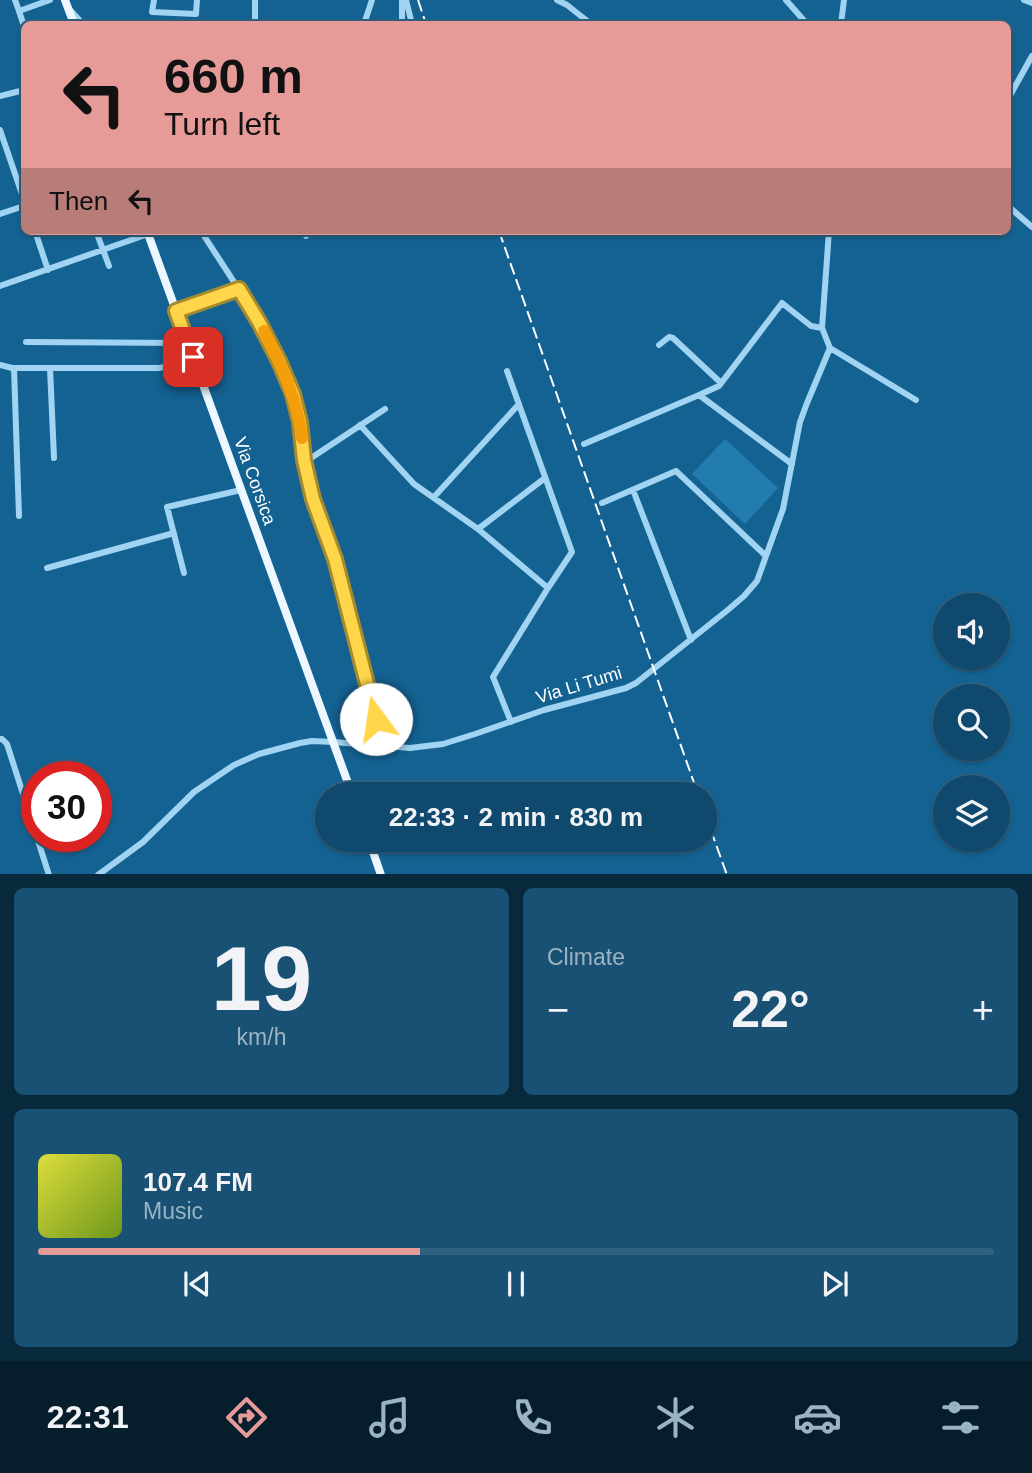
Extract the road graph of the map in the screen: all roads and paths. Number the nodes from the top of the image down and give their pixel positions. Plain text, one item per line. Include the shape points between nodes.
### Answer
1 (15, 0) edge
2 (50, 0) edge
3 (154, 0) edge
4 (198, 0) edge
5 (255, 0) edge
6 (372, 0) edge
7 (404, 0) edge
8 (557, 0) edge
9 (786, 0) edge
10 (844, 0) edge
11 (1024, 0) edge
12 (67, 3) edge
13 (1032, 3) edge
14 (19, 11) junction
15 (22, 21) edge
16 (73, 21) edge
17 (80, 21) edge
18 (255, 21) edge
19 (365, 21) edge
20 (402, 21) edge
21 (411, 21) edge
22 (587, 21) edge
23 (804, 21) edge
24 (841, 21) edge
25 (1032, 56) edge
26 (21, 91) edge
27 (1011, 94) edge
28 (0, 96) edge
29 (0, 130) edge
30 (21, 194) edge
31 (21, 204) edge
32 (1011, 209) edge
33 (0, 214) edge
34 (1032, 227) edge
35 (36, 235) edge
36 (97, 235) edge
37 (140, 235) edge
38 (149, 235) edge
39 (204, 235) edge
40 (829, 235) edge
41 (103, 250) junction
42 (109, 266) dead end
43 (48, 270) junction
44 (0, 285) edge
45 (239, 289) junction
46 (176, 311) junction
47 (822, 328) junction
48 (26, 342) dead end
49 (188, 342) junction
50 (659, 345) dead end
51 (830, 348) junction
52 (193, 357) junction
53 (0, 365) edge
54 (14, 368) junction
55 (50, 368) junction
56 (507, 371) dead end
57 (722, 383) junction
58 (699, 395) junction
59 (916, 400) dead end
60 (519, 404) junction
61 (385, 408) dead end
62 (360, 425) junction
63 (584, 444) dead end
64 (54, 457) dead end
65 (305, 462) junction
66 (792, 464) junction
67 (545, 478) junction
68 (241, 489) junction
69 (634, 490) junction
70 (434, 497) junction
71 (602, 503) dead end
72 (19, 516) dead end
73 (478, 528) junction
74 (174, 533) junction
75 (766, 556) junction
76 (47, 568) dead end
77 (184, 573) dead end
78 (548, 587) junction
79 (691, 640) junction
80 (511, 722) junction
81 (0, 739) edge
82 (333, 742) junction
83 (383, 746) junction
84 (348, 782) edge
85 (373, 852) edge
86 (49, 874) edge
87 (99, 874) edge
88 (381, 874) edge

1 - 14 street
2 - 14 street
3 - 4 street via 152,12 195,14
5 - 18 street
6 - 19 street
7 - 20 street
7 - 21 street
8 - 22 street
9 - 23 street
10 - 24 street
11 - 13 street
12 - 16 main road
12 - 17 street
14 - 15 street
25 - 27 street
26 - 28 street
29 - 30 street
31 - 33 street
32 - 34 street
35 - 43 street
36 - 41 street
37 - 41 street
38 - 46 main road, Via Corsica
39 - 45 street
40 - 47 street
41 - 42 street
41 - 43 street
43 - 44 street
45 - 46 street
45 - 65 street via 293,394
46 - 49 main road, Via Corsica
47 - 51 street
47 - 57 street via 811,326 782,303
48 - 49 street
49 - 52 main road, Via Corsica
50 - 57 street via 669,337 677,340
51 - 59 street
51 - 66 street, Via Li Tumi via 803,413
52 - 55 street via 160,368
52 - 68 main road, Via Corsica
53 - 54 street
54 - 55 street
54 - 72 street
55 - 64 street
56 - 60 street
57 - 58 street
58 - 63 street
58 - 66 street
60 - 67 street
60 - 70 street
61 - 62 street
62 - 65 street
62 - 70 street via 414,484
65 - 83 street
66 - 75 street, Via Li Tumi via 783,509
67 - 73 street
67 - 78 street via 572,552
68 - 74 street via 167,507
68 - 82 main road, Via Corsica
69 - 71 street
69 - 75 street via 676,471
69 - 79 street
70 - 73 street
73 - 78 street
74 - 76 street
74 - 77 street
75 - 79 street, Via Li Tumi via 757,580 744,596
78 - 80 street via 493,677
79 - 80 street, Via Li Tumi via 626,688
80 - 83 street, Via Li Tumi via 443,744
81 - 86 street via 6,744
82 - 83 street, Via Li Tumi
82 - 84 main road, Via Corsica
82 - 87 street, Via Li Tumi via 300,743 234,765 181,802 143,842
85 - 88 main road

